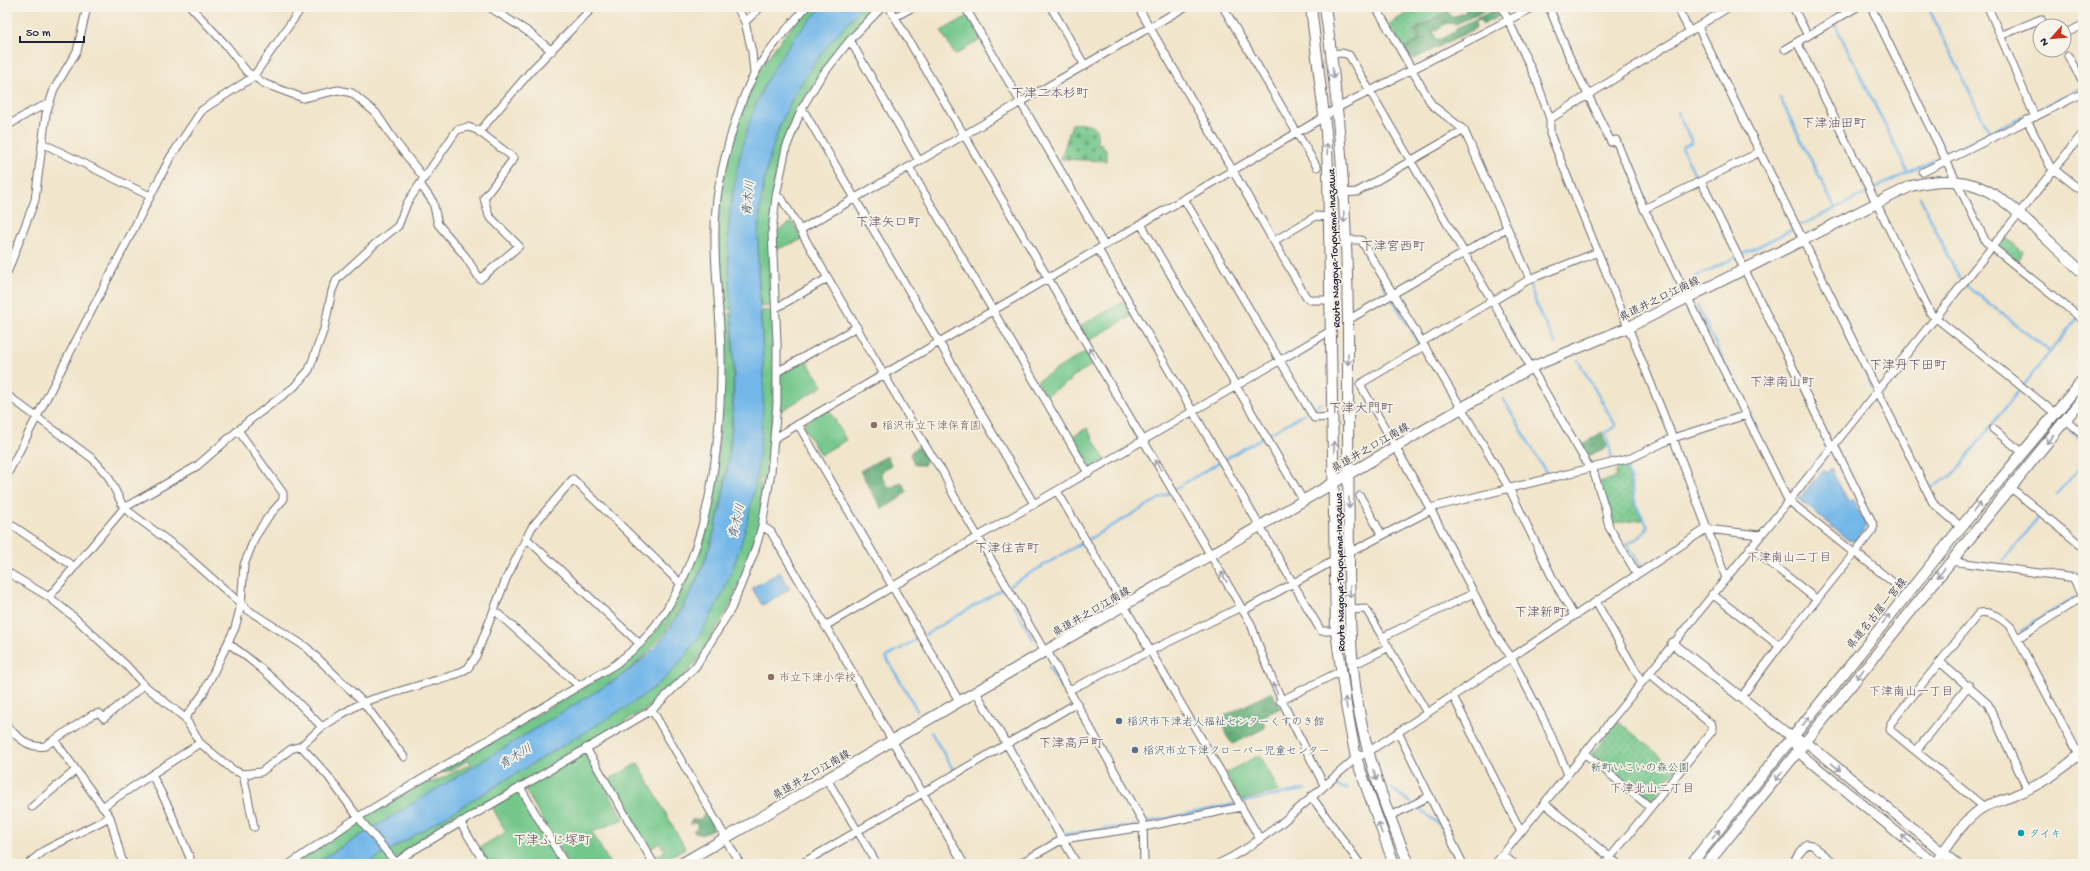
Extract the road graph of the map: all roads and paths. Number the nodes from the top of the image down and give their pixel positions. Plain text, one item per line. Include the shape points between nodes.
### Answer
1 (80, 7) edge
2 (87, 7) edge
3 (191, 7) edge
4 (302, 7) edge
5 (489, 7) edge
6 (592, 7) edge
7 (737, 7) edge
8 (761, 7) edge
9 (806, 7) edge
10 (882, 7) edge
11 (889, 7) edge
12 (913, 7) edge
13 (965, 7) edge
14 (1051, 7) edge
15 (1138, 7) edge
16 (1185, 7) edge
17 (1223, 7) edge
18 (1311, 7) edge
19 (1325, 7) edge
20 (1376, 7) edge
21 (1502, 7) edge
22 (1534, 7) edge
23 (1549, 7) edge
24 (1677, 7) edge
25 (1729, 7) edge
26 (1793, 7) edge
27 (1857, 7) edge
28 (1872, 7) edge
29 (1988, 7) edge
30 (85, 15) junction
31 (895, 17) junction
32 (1509, 19) junction
33 (745, 22) junction
34 (2032, 23) edge
35 (2083, 25) edge
36 (1698, 27) junction
37 (1150, 28) junction
38 (2072, 30) edge
39 (1690, 32) junction
40 (1808, 36) junction
41 (2000, 36) junction
42 (850, 40) junction
43 (1797, 42) junction
44 (1785, 49) dead end
45 (552, 51) junction
46 (1331, 54) junction
47 (2069, 58) edge
48 (1085, 66) junction
49 (1411, 69) junction
50 (754, 74) junction
51 (253, 77) junction
52 (2083, 82) edge
53 (1369, 91) junction
54 (2083, 93) edge
55 (1588, 95) junction
56 (1021, 102) junction
57 (50, 103) junction
58 (802, 108) junction
59 (1337, 108) junction
60 (1324, 117) junction
61 (2035, 117) junction
62 (1550, 119) junction
63 (2027, 120) junction
64 (7, 126) edge
65 (1464, 130) junction
66 (479, 132) junction
67 (1297, 133) junction
68 (2083, 133) edge
69 (964, 135) junction
70 (42, 143) junction
71 (1760, 152) junction
72 (1947, 160) junction
73 (919, 161) junction
74 (1410, 161) junction
75 (909, 167) junction
76 (1317, 167) dead end
77 (2054, 169) junction
78 (1233, 170) junction
79 (1923, 172) dead end
80 (422, 181) junction
81 (1701, 181) junction
82 (1957, 182) junction
83 (2083, 192) edge
84 (1343, 193) junction
85 (150, 196) junction
86 (776, 196) junction
87 (855, 198) junction
88 (1184, 198) junction
89 (1876, 203) junction
90 (1644, 209) junction
91 (2018, 213) junction
92 (1329, 217) junction
93 (1141, 224) junction
94 (1508, 228) junction
95 (800, 230) junction
96 (1345, 240) junction
97 (1803, 240) junction
98 (1274, 241) junction
99 (1992, 246) junction
100 (1101, 247) junction
101 (1598, 252) junction
102 (1465, 253) junction
103 (1744, 269) junction
104 (7, 273) edge
105 (2083, 273) edge
106 (828, 278) junction
107 (1048, 278) junction
108 (1530, 279) junction
109 (1394, 294) junction
110 (1689, 297) junction
111 (1331, 300) junction
112 (1493, 301) junction
113 (776, 308) junction
114 (993, 310) junction
115 (1935, 317) junction
116 (1348, 320) junction
117 (2083, 320) edge
118 (857, 327) junction
119 (1628, 327) junction
120 (1332, 330) junction
121 (939, 342) junction
122 (1423, 344) junction
123 (1280, 360) junction
124 (1532, 367) junction
125 (777, 372) junction
126 (884, 374) junction
127 (2083, 380) edge
128 (1236, 386) junction
129 (1877, 389) junction
130 (7, 395) edge
131 (2083, 398) edge
132 (1462, 408) junction
133 (1192, 412) junction
134 (2056, 414) junction
135 (1746, 415) junction
136 (1333, 417) junction
137 (38, 418) junction
138 (2066, 420) junction
139 (798, 424) junction
140 (1993, 429) dead end
141 (238, 430) junction
142 (2083, 434) edge
143 (775, 438) junction
144 (1673, 438) junction
145 (1144, 440) junction
146 (1395, 446) junction
147 (1833, 446) junction
148 (2022, 452) junction
149 (1591, 467) junction
150 (1088, 473) junction
151 (1348, 473) junction
152 (7, 475) edge
153 (1334, 481) junction
154 (2010, 487) junction
155 (1509, 488) junction
156 (1057, 491) junction
157 (1360, 496) dead end
158 (1303, 500) junction
159 (1788, 500) junction
160 (1034, 504) junction
161 (124, 508) junction
162 (1430, 509) junction
163 (7, 522) edge
164 (762, 526) junction
165 (1259, 526) junction
166 (1961, 527) junction
167 (1706, 529) junction
168 (1382, 535) junction
169 (1760, 535) junction
170 (978, 537) junction
171 (526, 538) junction
172 (1750, 547) junction
173 (2083, 547) edge
174 (1854, 552) junction
175 (1349, 553) junction
176 (1211, 554) junction
177 (1335, 560) junction
178 (1951, 560) junction
179 (73, 566) junction
180 (7, 572) edge
181 (1638, 574) junction
182 (2073, 577) junction
183 (1726, 578) junction
184 (2083, 579) edge
185 (680, 583) junction
186 (1294, 584) junction
187 (893, 586) junction
188 (1900, 588) dead end
189 (1474, 593) junction
190 (1712, 594) junction
191 (49, 597) junction
192 (1816, 599) junction
193 (1596, 602) junction
194 (241, 605) junction
195 (1123, 606) junction
196 (1242, 609) junction
197 (494, 610) junction
198 (1350, 610) junction
199 (1574, 616) junction
200 (825, 626) junction
201 (1336, 631) junction
202 (1383, 637) junction
203 (2018, 638) junction
204 (228, 643) junction
205 (1672, 643) junction
206 (640, 644) junction
207 (1781, 644) junction
208 (1389, 647) junction
209 (1046, 651) junction
210 (1149, 651) junction
211 (1512, 658) junction
212 (1940, 662) junction
213 (1353, 665) junction
214 (1341, 671) junction
215 (1648, 673) junction
216 (1642, 682) junction
217 (144, 685) junction
218 (1969, 685) junction
219 (579, 686) junction
220 (1069, 690) junction
221 (976, 692) junction
222 (1745, 692) dead end
223 (1453, 696) junction
224 (959, 701) junction
225 (1280, 701) junction
226 (363, 702) junction
227 (1077, 704) junction
228 (652, 710) junction
229 (1427, 713) junction
230 (184, 718) junction
231 (322, 727) junction
232 (7, 728) edge
233 (1398, 732) junction
234 (1793, 738) junction
235 (892, 740) junction
236 (55, 741) junction
237 (1806, 742) junction
238 (200, 743) junction
239 (1007, 744) junction
240 (302, 746) junction
241 (586, 748) junction
242 (1916, 751) junction
243 (1368, 752) junction
244 (1798, 752) junction
245 (1584, 753) junction
246 (2081, 753) edge
247 (404, 757) dead end
248 (1356, 758) junction
249 (76, 770) junction
250 (243, 774) junction
251 (1568, 774) junction
252 (152, 775) junction
253 (828, 779) junction
254 (1324, 785) junction
255 (520, 787) junction
256 (2026, 789) junction
257 (923, 793) junction
258 (1312, 796) junction
259 (1430, 796) junction
260 (1544, 803) junction
261 (102, 806) junction
262 (32, 807) dead end
263 (1241, 807) junction
264 (1650, 807) junction
265 (1984, 807) junction
266 (110, 817) junction
267 (1389, 817) junction
268 (359, 818) junction
269 (460, 822) junction
270 (254, 827) dead end
271 (1144, 827) junction
272 (858, 831) junction
273 (1521, 832) junction
274 (726, 838) junction
275 (1062, 839) junction
276 (1260, 839) junction
277 (1942, 852) junction
278 (1502, 855) junction
279 (190, 858) dead end
280 (1610, 858) junction
281 (1236, 860) edge
282 (395, 863) edge
283 (1935, 863) edge
284 (28, 864) edge
285 (123, 864) edge
286 (290, 864) edge
287 (485, 864) edge
288 (565, 864) edge
289 (654, 864) edge
290 (681, 864) edge
291 (740, 864) edge
292 (801, 864) edge
293 (877, 864) edge
294 (964, 864) edge
295 (1019, 864) edge
296 (1077, 864) edge
297 (1144, 864) edge
298 (1218, 864) edge
299 (1360, 864) edge
300 (1394, 864) edge
301 (1409, 864) edge
302 (1463, 864) edge
303 (1495, 864) edge
304 (1514, 864) edge
305 (1605, 864) edge
306 (1618, 864) edge
307 (1691, 864) edge
308 (1707, 864) edge
309 (1791, 864) edge
310 (1836, 864) edge
311 (1957, 864) edge

1 - 30 street
2 - 30 street
3 - 51 street
4 - 51 street
5 - 45 street via 527,31
6 - 45 street
7 - 33 street
8 - 33 street
9 - 50 street via 787,28
10 - 42 street
11 - 31 street
12 - 31 street
13 - 56 street
14 - 48 street
15 - 37 street
16 - 37 street
17 - 67 street
18 - 60 main road, Route Nagoya-Toyoyama-Inazawa
19 - 46 main road, Route Nagoya-Toyoyama-Inazawa
20 - 49 street
21 - 32 street
22 - 32 street
23 - 55 street
24 - 39 street
25 - 36 street
26 - 40 street
27 - 40 street
28 - 72 street
29 - 41 street
30 - 57 street via 77,51 54,89
31 - 69 street
32 - 49 street
32 - 62 street via 1536,79
33 - 50 street
34 - 41 street
35 - 38 street
36 - 39 street
36 - 71 street
37 - 48 street
37 - 78 street
39 - 55 street
40 - 43 street
41 - 61 street
42 - 58 street via 820,78
42 - 73 street
43 - 44 street
43 - 89 street
45 - 66 street via 530,72
46 - 53 street via 1349,55
46 -> 59 main road, Route Nagoya-Toyoyama-Inazawa
47 - 52 street
48 - 56 street
49 - 53 street
49 - 65 street via 1432,105
50 - 185 street via 742,102 716,206 715,257 721,351 715,459 704,521
51 - 80 street via 264,84 303,98 338,90 352,93 376,113
51 - 85 street via 202,110 170,158
53 - 59 street
53 - 74 street
54 - 61 street
55 - 62 street
55 - 90 street via 1611,142 1616,140
56 - 69 street
56 - 100 street
57 - 64 street
57 - 70 street
58 - 86 street via 786,148
58 - 87 street
59 - 60 street
59 - 84 main road, Route Nagoya-Toyoyama-Inazawa
60 - 67 street
92 -> 60 main road, Route Nagoya-Toyoyama-Inazawa
61 - 63 street
62 - 101 street via 1550,134
63 - 72 street
63 - 77 street via 2050,166
65 - 74 street
65 - 94 street
66 - 80 street via 468,127 457,130
66 - 80 street via 514,158 484,198 489,216 519,246 480,279 438,224 433,202
67 - 76 street
67 - 78 street
68 - 77 street
69 - 73 street
69 - 107 street
70 - 85 street
70 - 104 street via 35,200
71 - 81 street
71 - 97 street
72 - 79 street
72 - 82 street
73 - 75 street
74 - 84 street via 1357,192
74 - 102 street
75 - 87 street
75 - 114 street
77 - 83 street
77 - 91 street
78 - 88 street
78 - 98 street
80 - 141 street via 407,203 398,226 336,279 324,328 309,370 294,387
81 - 90 street
81 - 103 street
82 - 89 main road, 県道井之口江南線 via 1932,180 1911,186
82 - 91 main road, 県道井之口江南線 via 1981,187 1999,196
82 - 99 street via 1986,242
84 -> 96 main road, Route Nagoya-Toyoyama-Inazawa
85 - 137 street
86 - 95 street via 782,199
86 - 113 street via 772,232
87 - 95 street
87 - 121 street
88 - 93 street
88 - 123 street
89 - 97 main road, 県道井之口江南線
89 - 115 street via 1931,314
90 - 110 street
91 - 99 street
91 - 105 main road, 県道井之口江南線
92 - 98 street via 1316,216
92 - 111 main road, Route Nagoya-Toyoyama-Inazawa
93 - 100 street
93 - 128 street
94 - 102 street
94 - 108 street
95 - 106 street
96 - 109 street via 1361,240
96 - 116 main road, Route Nagoya-Toyoyama-Inazawa
97 - 103 main road, 県道井之口江南線
97 - 129 street
98 - 111 street via 1306,297 1311,300
99 - 115 street
99 - 117 street
100 - 107 street
100 - 133 street
101 - 108 street
101 - 119 street
102 - 109 street
102 - 112 street
103 - 110 main road, 県道井之口江南線
103 - 147 street
106 - 113 street
106 - 118 street
107 - 114 street
145 -> 107 street
108 - 112 street
109 - 116 street
109 - 122 street
110 - 119 main road, 県道井之口江南線
110 - 135 street
111 - 120 main road, Route Nagoya-Toyoyama-Inazawa
112 - 122 street
112 - 124 street
113 - 125 street
114 - 121 street
114 - 150 street
115 - 129 street
115 - 134 street
116 -> 151 main road, Route Nagoya-Toyoyama-Inazawa
118 - 125 street
118 - 126 street
119 - 124 main road, 県道井之口江南線
119 - 144 street
120 - 123 street
120 - 136 main road, Route Nagoya-Toyoyama-Inazawa
121 - 126 street
121 - 160 street
122 - 132 street
122 - 146 street via 1360,384
123 - 128 street
123 - 136 street via 1314,418
124 - 132 main road, 県道井之口江南線
124 - 149 street
125 - 143 street
126 - 139 street
126 - 170 street via 943,472
127 - 134 main road, 県道名古屋一宮線
128 - 133 street
128 - 158 street
129 - 147 street
129 - 166 street via 1933,503
130 - 137 street
131 - 138 main road
132 - 146 main road, 県道井之口江南線
132 - 155 street
133 - 145 street
133 - 165 street
134 - 148 main road, 県道名古屋一宮線
135 - 144 street
135 - 159 street
153 -> 136 main road, Route Nagoya-Toyoyama-Inazawa
137 - 152 street
137 - 161 street via 93,460 108,476
138 - 142 street
138 -> 154 main road
139 - 143 street
139 - 187 street
140 - 148 street
141 - 161 street via 197,466
141 - 194 street via 283,493 283,500 255,537 244,565
143 - 164 street
144 - 149 street via 1631,458
144 - 167 street
145 - 150 street
176 -> 145 street
146 - 151 main road, 県道井之口江南線
146 - 162 street
147 - 159 street
147 - 174 street via 1874,526
166 -> 148 main road, 県道名古屋一宮線
149 - 155 street
149 - 181 street via 1609,527
150 - 156 street
151 - 153 main road, 県道井之口江南線
151 -> 175 main road, Route Nagoya-Toyoyama-Inazawa
153 - 158 main road, 県道井之口江南線
153 - 177 main road, Route Nagoya-Toyoyama-Inazawa
154 - 173 street
154 - 178 main road
155 - 162 street
155 - 199 street
156 - 160 street
156 - 195 street
157 - 168 street
158 - 165 main road, 県道井之口江南線
159 - 169 street
159 - 174 street
160 - 170 street
161 - 179 street
161 - 194 street via 179,549
162 - 168 street
162 - 189 street
163 - 179 street
164 - 200 street via 770,532
164 - 228 street via 744,582 712,643 696,666
165 - 176 main road, 県道井之口江南線
165 - 186 street
234 -> 166 main road, 県道名古屋一宮線
167 - 169 street
167 - 181 street
167 - 183 street
168 - 175 street
169 - 172 street
170 - 187 street
170 - 209 street
171 - 185 street via 532,527 573,479
171 - 197 street
171 - 206 street
172 - 183 street
172 - 192 street
174 - 188 street
174 - 192 street
175 -> 198 main road, Route Nagoya-Toyoyama-Inazawa
176 - 195 main road, 県道井之口江南線
196 -> 176 street
177 - 186 street
177 - 201 main road, Route Nagoya-Toyoyama-Inazawa
178 - 182 street
178 -> 237 main road
179 - 191 street
180 - 191 street
181 - 193 street
182 - 184 street
182 - 203 street via 2082,597
183 - 190 street
185 - 206 street via 668,607
186 - 196 street
186 - 201 street via 1321,631
187 - 200 street
187 - 224 street
189 - 202 street
189 - 211 street via 1495,634
190 - 205 street
190 - 207 street via 1777,644
191 - 217 street via 126,665
192 - 207 street
193 - 199 street
193 - 216 street
194 - 204 street
194 - 226 street via 306,647
195 - 209 main road, 県道井之口江南線
195 - 210 street
196 - 210 street
225 -> 196 street via 1251,624
197 - 219 street
197 - 226 street via 476,656 468,668 457,674
198 - 202 street via 1366,609
198 - 213 main road, Route Nagoya-Toyoyama-Inazawa
199 - 211 street
200 - 235 street
201 - 214 main road, Route Nagoya-Toyoyama-Inazawa
202 - 208 street
203 - 212 street via 2011,627 1985,611 1979,613
203 - 246 street
204 - 230 street via 203,694
204 - 231 street via 258,664
205 - 215 street
205 - 234 street
206 - 219 street via 616,664
207 - 222 street
208 - 213 street
208 - 229 street
209 - 220 street
209 - 221 main road, 県道井之口江南線
210 - 220 street
210 - 263 street
211 - 223 street
211 - 251 street
212 - 218 street
212 - 242 street via 1891,724 1890,730
213 - 243 main road, Route Nagoya-Toyoyama-Inazawa via 1356,695
214 - 225 street
248 -> 214 main road, Route Nagoya-Toyoyama-Inazawa
215 - 216 street
215 - 264 street via 1712,725 1712,731
216 - 245 street
217 - 230 street
217 - 236 street via 104,718 99,713 92,715
218 - 242 street
218 - 256 street via 1988,704
219 - 268 street
220 - 227 street
221 - 224 main road, 県道井之口江南線
221 - 239 street
223 - 229 street
223 - 273 street
224 - 235 main road, 県道井之口江南線
225 - 254 street
226 - 231 street
226 - 247 street
227 - 239 street
227 - 271 street
228 - 241 street
228 - 274 street
229 - 233 street
230 - 238 street
231 - 240 street
232 - 236 street via 28,745 36,748
233 - 243 street
233 - 259 street
234 - 237 street
234 - 244 street
307 -> 234 main road, 県道名古屋一宮線
235 - 253 main road, 県道井之口江南線
235 - 257 street
236 - 249 street
237 - 244 main road
237 -> 277 street
238 - 250 street via 222,763
238 - 252 street
239 - 257 street
239 - 275 street
240 - 250 street via 291,749 261,772
240 - 268 street
241 - 255 street
241 - 289 street
242 - 265 street
243 - 248 street
243 -> 267 main road, Route Nagoya-Toyoyama-Inazawa
283 -> 244 street
244 -> 308 main road
245 - 251 street
245 - 264 street
246 - 256 street via 2065,768
248 - 254 street
300 -> 248 main road, Route Nagoya-Toyoyama-Inazawa
249 - 261 street
249 - 262 street
250 - 270 street
251 - 260 street
252 - 261 street
252 - 279 street
253 - 272 street
253 - 274 main road, 県道井之口江南線
254 - 258 street
255 - 269 street
255 - 288 street
256 - 265 street
257 - 272 street
257 - 294 street
258 - 276 street
258 - 299 street
259 - 267 street
259 - 302 street
260 - 273 street
260 - 280 street
261 - 266 street
263 - 271 street
263 - 276 street
264 - 280 street
265 - 277 street via 1973,815
266 - 284 street via 45,850
266 - 285 street
267 - 301 main road, Route Nagoya-Toyoyama-Inazawa
268 - 282 street
268 - 286 street
269 - 282 street
269 - 287 street
271 - 275 street
271 - 297 street
272 - 292 street
272 - 293 street
273 - 278 street
274 - 290 main road, 県道井之口江南線
274 - 291 street
275 - 295 street
275 - 296 street
276 - 281 street
277 - 283 street
277 - 311 street
278 - 303 street
278 - 304 street
280 - 305 street
280 - 306 street
281 - 298 street
309 - 310 street via 1807,844 1812,845

